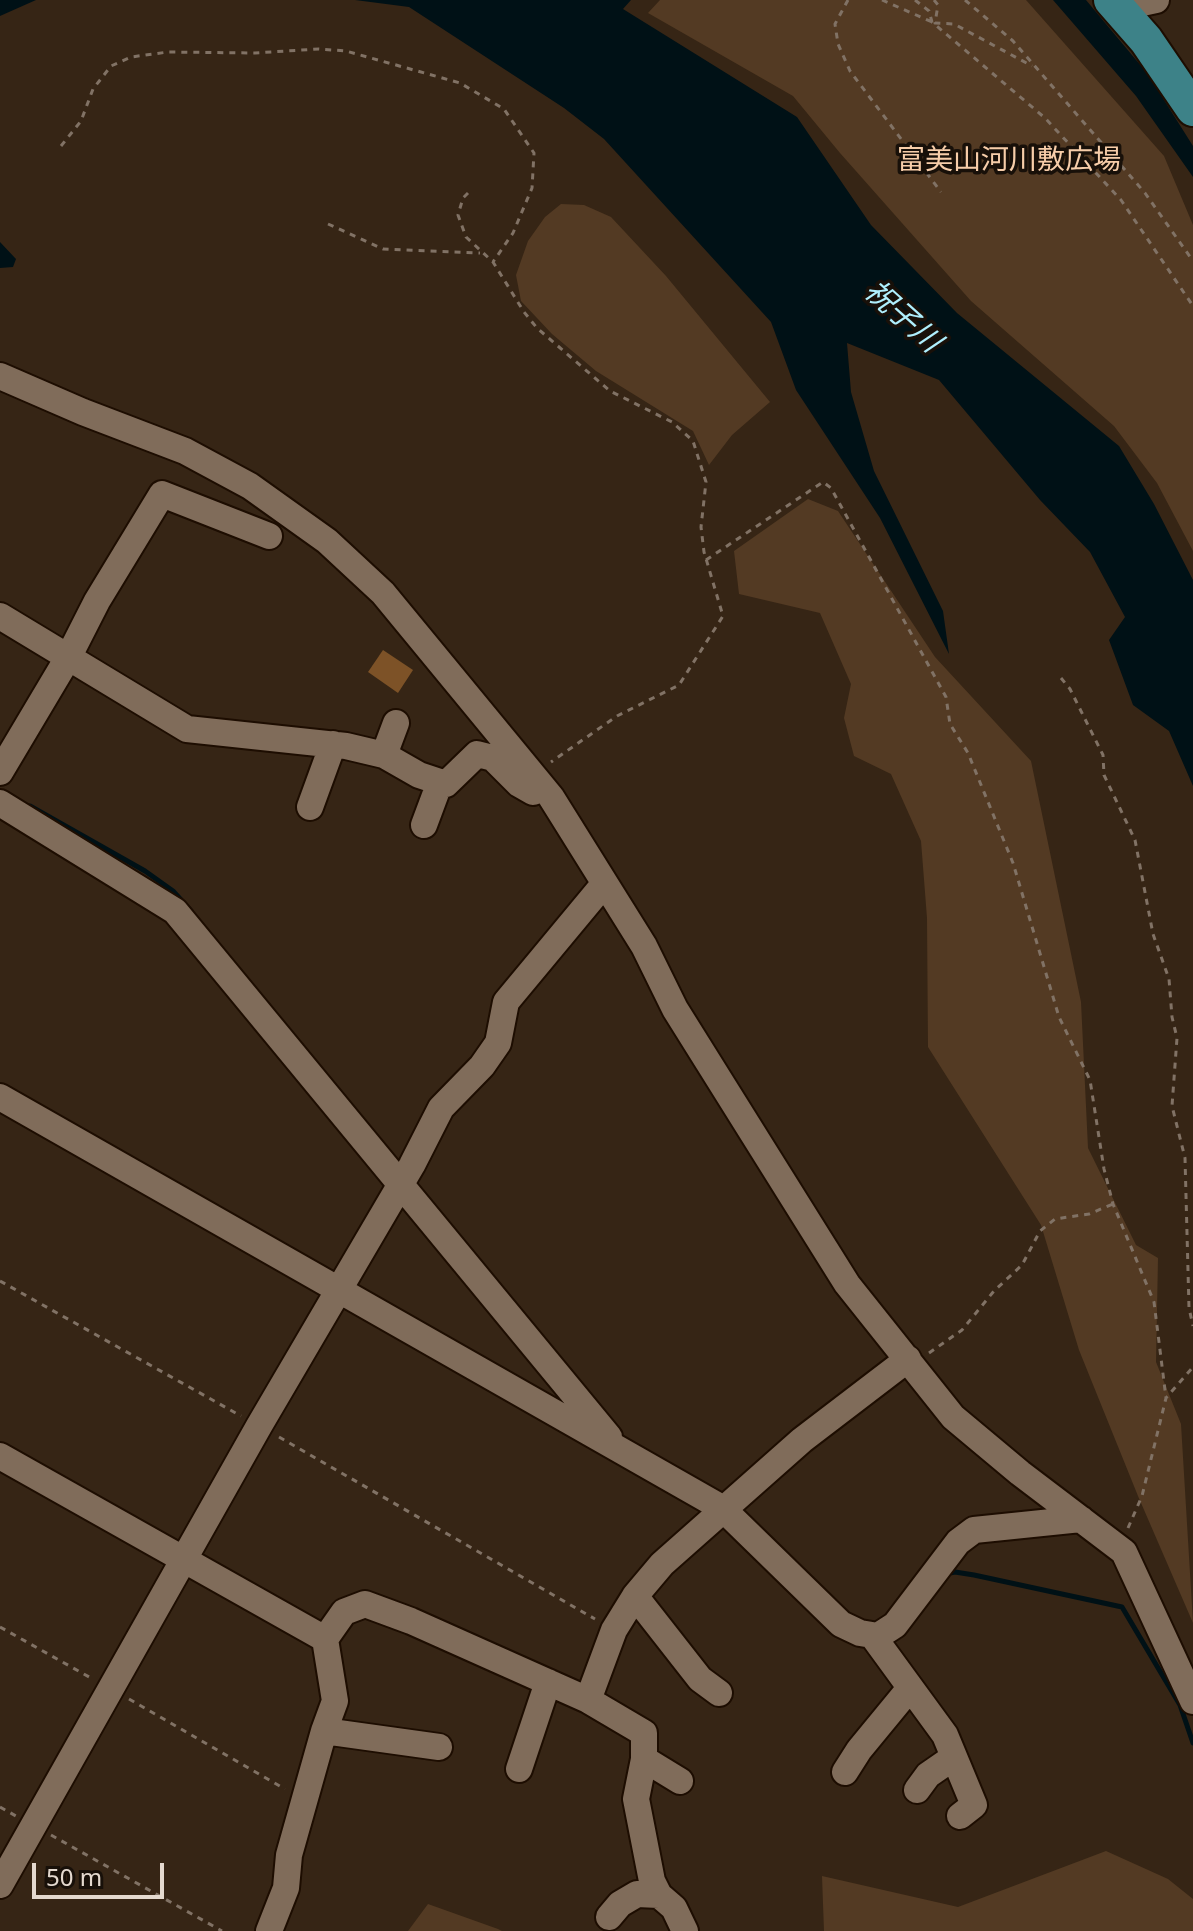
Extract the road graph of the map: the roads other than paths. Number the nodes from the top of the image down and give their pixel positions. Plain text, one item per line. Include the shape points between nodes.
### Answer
1 (1156, 0) edge
2 (1115, 4) edge
3 (1193, 109) edge
4 (0, 376) edge
5 (269, 536) dead end
6 (0, 616) edge
7 (69, 656) junction
8 (396, 723) dead end
9 (333, 744) junction
10 (384, 755) junction
11 (0, 772) edge
12 (440, 782) junction
13 (538, 783) junction
14 (0, 803) edge
15 (310, 807) dead end
16 (424, 825) dead end
17 (604, 884) junction
18 (0, 1097) edge
19 (400, 1183) junction
20 (340, 1291) junction
21 (910, 1362) junction
22 (618, 1448) junction
23 (0, 1456) edge
24 (722, 1508) junction
25 (1081, 1519) junction
26 (185, 1560) junction
27 (635, 1596) junction
28 (883, 1630) junction
29 (325, 1639) junction
30 (548, 1682) junction
31 (910, 1688) junction
32 (719, 1693) dead end
33 (588, 1700) junction
34 (1193, 1701) edge
35 (324, 1731) junction
36 (439, 1747) dead end
37 (954, 1757) junction
38 (644, 1759) junction
39 (519, 1769) dead end
40 (845, 1772) dead end
41 (680, 1781) dead end
42 (917, 1790) dead end
43 (960, 1816) dead end
44 (0, 1885) edge
45 (659, 1895) junction
46 (609, 1917) dead end
47 (269, 1931) edge
48 (685, 1931) edge

1 - 2 street
2 - 3 main road
4 - 13 street via 185,451 250,486 327,541 383,593
5 - 7 street via 162,494
6 - 7 street
7 - 9 street via 187,729
7 - 11 street
8 - 10 street
9 - 10 street
9 - 15 street
10 - 12 street
12 - 13 street via 446,784 477,754 493,758 533,793
12 - 16 street
13 - 17 street
14 - 19 street via 175,911
17 - 19 street via 506,1002 498,1043 441,1108
17 - 21 street via 644,946 675,1009 847,1284
18 - 20 street
19 - 20 street
19 - 22 street
20 - 22 street
20 - 26 street
21 - 24 street via 802,1440
21 - 25 street via 953,1417
22 - 24 street
23 - 26 street
24 - 27 street
24 - 28 street via 841,1624 860,1633
25 - 28 street via 974,1530
25 - 34 street via 1124,1552
26 - 29 street
26 - 44 street
27 - 32 street via 700,1679
27 - 33 street via 614,1630
28 - 31 street
29 - 30 street via 344,1612 365,1604
29 - 35 street via 335,1701
30 - 33 street
30 - 39 street
31 - 37 street via 945,1735
31 - 40 street
33 - 38 street via 644,1733
35 - 36 street
35 - 47 street via 289,1855 286,1888
37 - 42 street
37 - 43 street via 974,1805
38 - 41 street
38 - 45 street via 636,1799
45 - 46 street via 637,1894
45 - 48 street via 674,1908

